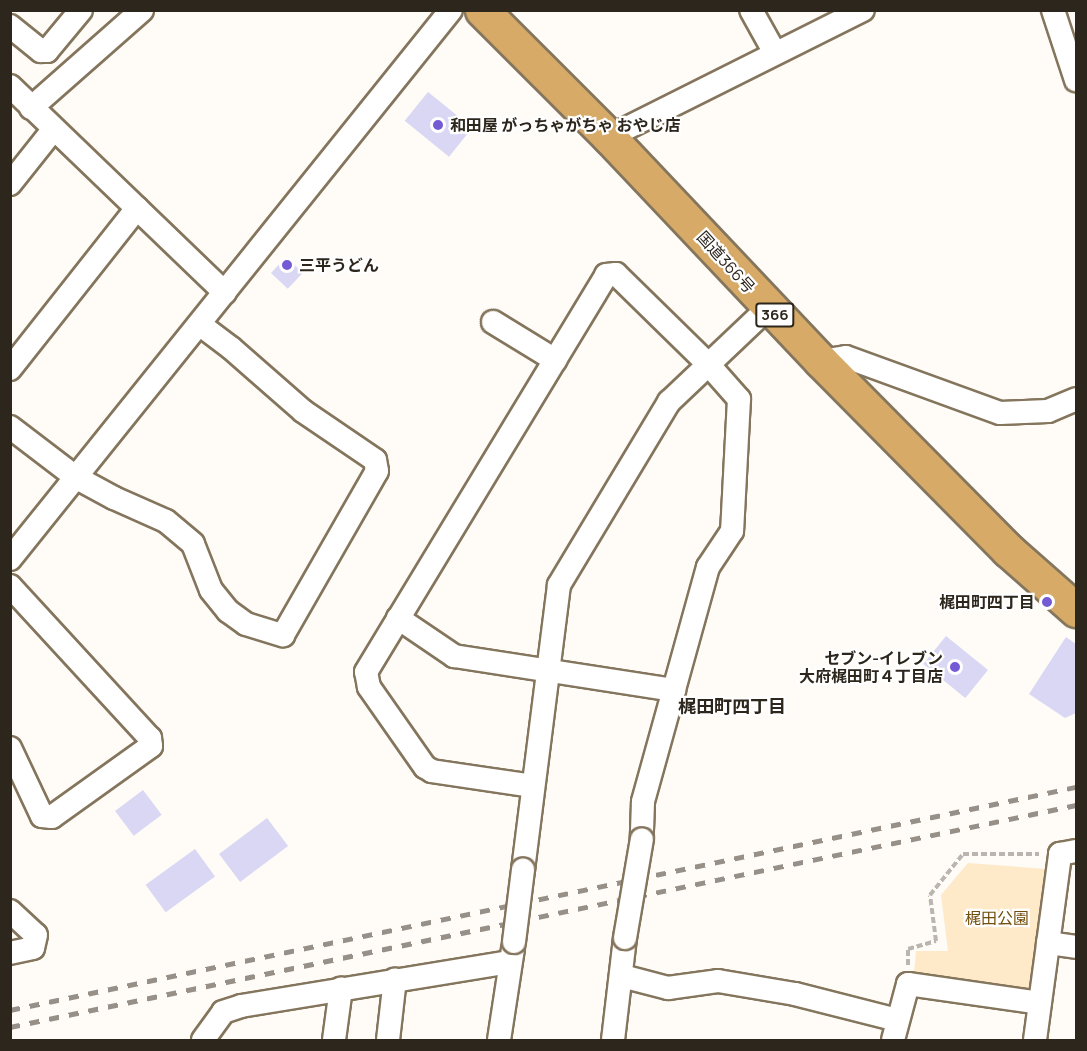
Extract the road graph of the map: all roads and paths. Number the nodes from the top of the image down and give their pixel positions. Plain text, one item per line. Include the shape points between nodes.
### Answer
1 (81, 10) edge
2 (141, 10) edge
3 (451, 10) edge
4 (482, 10) edge
5 (752, 10) edge
6 (863, 10) edge
7 (1053, 10) edge
8 (10, 26) edge
9 (775, 53) junction
10 (1077, 80) edge
11 (10, 86) edge
12 (32, 108) junction
13 (53, 130) junction
14 (609, 137) junction
15 (10, 184) edge
16 (137, 208) junction
17 (225, 294) junction
18 (768, 308) junction
19 (493, 322) dead end
20 (200, 325) junction
21 (555, 360) junction
22 (820, 361) junction
23 (708, 364) junction
24 (10, 369) edge
25 (1077, 399) edge
26 (10, 427) edge
27 (77, 478) junction
28 (10, 559) edge
29 (10, 586) edge
30 (1077, 610) edge
31 (398, 618) junction
32 (548, 670) junction
33 (674, 690) junction
34 (10, 748) edge
35 (533, 786) junction
36 (1068, 852) edge
37 (10, 912) edge
38 (1048, 943) junction
39 (1077, 946) edge
40 (512, 952) junction
41 (10, 953) edge
42 (622, 976) junction
43 (395, 979) junction
44 (908, 984) junction
45 (341, 988) junction
46 (1040, 1003) junction
47 (895, 1030) edge
48 (203, 1041) edge
49 (334, 1041) edge
50 (388, 1041) edge
51 (499, 1041) edge
52 (613, 1041) edge
53 (1035, 1041) edge

1 - 8 street via 47,51 41,51
2 - 12 street
3 - 17 street
4 - 14 highway, 国道366号 / 366
5 - 9 street
6 - 9 street
7 - 10 street
9 - 14 street
11 - 12 street
12 - 13 street
13 - 15 street
13 - 16 street
14 - 18 highway, 国道366号 / 366
16 - 17 street
16 - 24 street
17 - 20 street
18 - 22 highway, 国道366号 / 366
18 - 23 street
19 - 21 street
20 - 27 street
20 - 27 street via 303,411 375,460 377,471 283,635 246,624 228,612 211,590 193,544 166,521
21 - 23 street via 606,275 616,274
21 - 31 street
22 - 25 street via 846,357 1000,413 1048,411
22 - 30 highway, 国道366号 / 366 via 1008,550
23 - 32 street via 669,402 558,585
23 - 33 street via 739,399 732,531 708,567
26 - 27 street
27 - 28 street
29 - 34 street via 150,738 151,746 52,817 42,816
31 - 32 street via 454,656
31 - 35 street via 366,672 369,687 425,766 432,771
32 - 33 street
32 - 35 street
33 - 42 street, bridge via 643,802 642,839
35 - 40 street, bridge
36 - 38 street
36 - 44 path via 963,854 930,896 936,941 908,949
37 - 41 street via 36,935 33,948
38 - 39 street
38 - 46 street
40 - 43 street
40 - 51 street
42 - 47 street via 668,988 718,981 795,994
42 - 52 street
43 - 45 street
43 - 50 street
44 - 46 street
44 - 47 street
45 - 48 street via 223,1012
45 - 49 street
46 - 53 street

